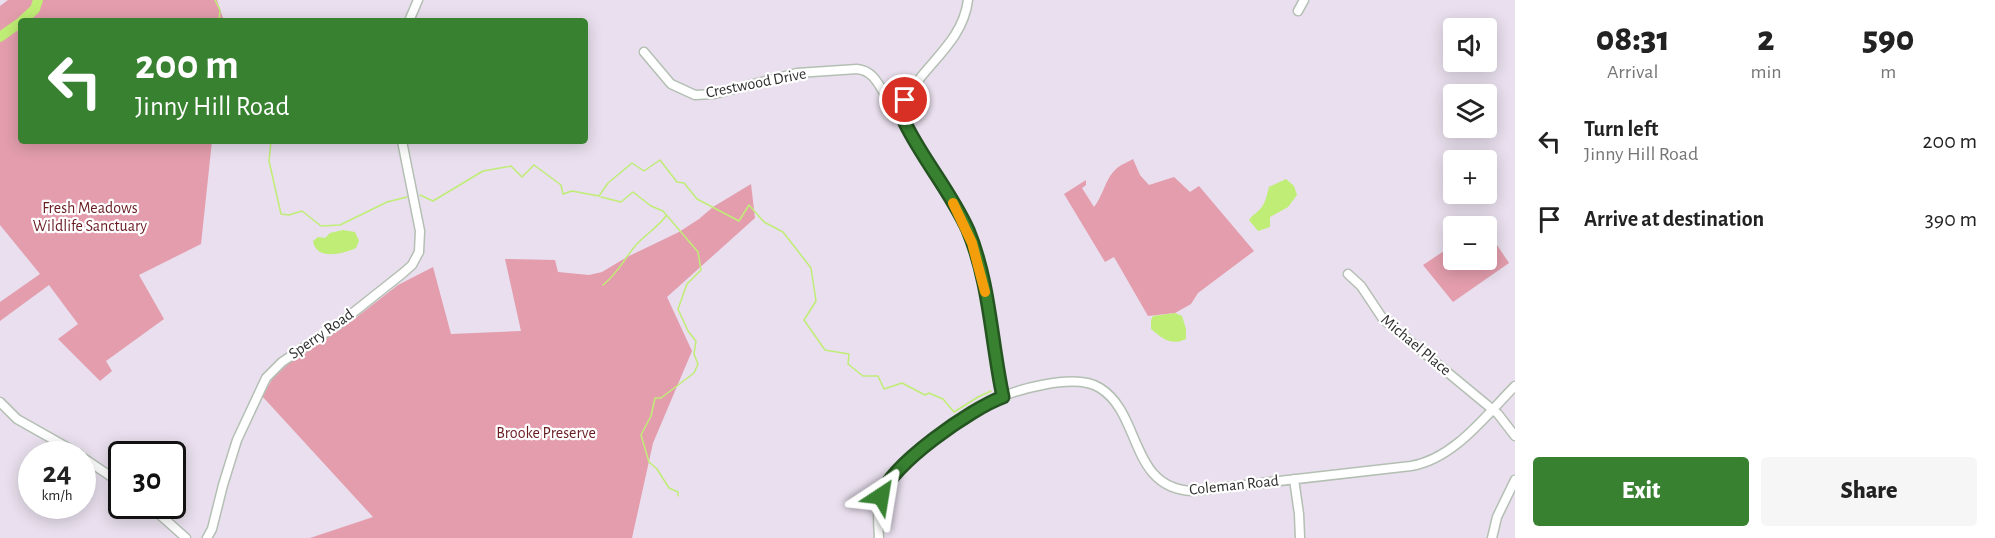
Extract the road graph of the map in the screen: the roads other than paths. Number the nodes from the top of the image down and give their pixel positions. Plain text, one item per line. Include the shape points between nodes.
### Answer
1 (418, 0) edge
2 (968, 0) edge
3 (1304, 0) edge
4 (1298, 11) dead end
5 (410, 18) edge
6 (644, 52) dead end
7 (903, 105) junction
8 (403, 144) edge
9 (1348, 274) dead end
10 (1515, 386) edge
11 (1003, 397) junction
12 (0, 402) edge
13 (1492, 409) junction
14 (1515, 436) edge
15 (56, 441) edge
16 (1294, 479) junction
17 (1515, 480) edge
18 (165, 519) edge
19 (186, 538) edge
20 (207, 538) edge
21 (879, 538) edge
22 (1300, 538) edge
23 (1492, 538) edge

1 - 5 street
2 - 7 street via 958,32 912,87
3 - 4 street
6 - 7 street, Crestwood Drive via 671,84 695,95 714,94 797,73 857,69 874,76 894,106
7 - 11 street via 907,126 960,214 972,243 984,285
8 - 20 street, Sperry Road via 420,231 417,257 404,273 282,362 266,378 237,440
9 - 13 street, Michael Place via 1383,319
10 - 13 street, Coleman Road
11 - 16 street, Coleman Road via 1064,382 1099,387 1114,401 1149,469 1173,488 1210,490
11 - 21 street, Coleman Road via 955,424 889,480 879,502
12 - 15 street via 17,419
13 - 14 street, Michael Place
13 - 16 street, Coleman Road via 1456,444 1428,462
16 - 22 street
17 - 23 street
18 - 19 street

